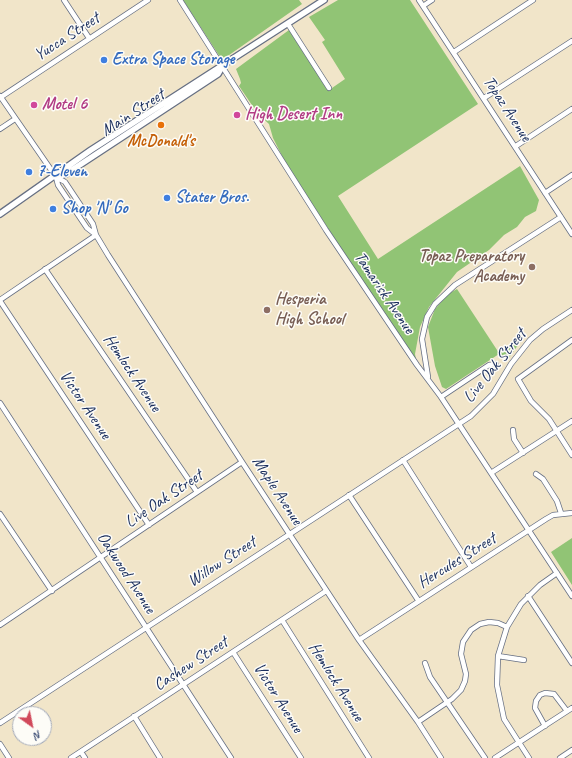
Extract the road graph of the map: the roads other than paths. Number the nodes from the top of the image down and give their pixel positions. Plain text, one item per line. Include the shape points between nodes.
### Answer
1 (64, 0) edge
2 (148, 0) edge
3 (180, 0) edge
4 (324, 0) edge
5 (419, 0) edge
6 (432, 0) edge
7 (533, 0) edge
8 (423, 6) junction
9 (288, 24) junction
10 (89, 38) junction
11 (572, 41) edge
12 (454, 52) junction
13 (222, 67) junction
14 (329, 88) dead end
15 (1, 96) edge
16 (484, 98) junction
17 (158, 106) junction
18 (572, 109) edge
19 (15, 119) junction
20 (143, 123) junction
21 (0, 128) edge
22 (516, 146) junction
23 (572, 175) edge
24 (56, 176) junction
25 (545, 193) junction
26 (0, 214) edge
27 (561, 217) junction
28 (572, 234) edge
29 (96, 235) junction
30 (45, 269) junction
31 (0, 300) edge
32 (572, 310) edge
33 (572, 340) edge
34 (496, 364) dead end
35 (428, 378) junction
36 (441, 397) junction
37 (0, 403) edge
38 (572, 422) edge
39 (458, 425) junction
40 (512, 430) dead end
41 (557, 431) junction
42 (523, 453) junction
43 (572, 454) edge
44 (403, 460) junction
45 (242, 462) junction
46 (491, 474) junction
47 (536, 474) dead end
48 (197, 492) junction
49 (349, 495) junction
50 (572, 512) edge
51 (561, 513) junction
52 (0, 514) edge
53 (149, 525) junction
54 (529, 530) junction
55 (290, 533) junction
56 (100, 558) junction
57 (471, 567) junction
58 (557, 573) junction
59 (52, 591) junction
60 (326, 591) junction
61 (528, 596) junction
62 (572, 596) edge
63 (418, 600) junction
64 (282, 620) junction
65 (0, 625) edge
66 (146, 627) junction
67 (507, 627) junction
68 (359, 640) junction
69 (233, 652) junction
70 (498, 656) junction
71 (524, 660) dead end
72 (425, 663) dead end
73 (572, 663) edge
74 (183, 685) junction
75 (448, 702) junction
76 (572, 708) edge
77 (567, 711) junction
78 (134, 716) junction
79 (418, 722) junction
80 (0, 723) edge
81 (545, 726) junction
82 (519, 743) junction
83 (0, 744) edge
84 (572, 750) edge
85 (81, 752) junction
86 (9, 758) edge
87 (71, 758) edge
88 (85, 758) edge
89 (160, 758) edge
90 (231, 758) edge
91 (300, 758) edge
92 (369, 758) edge
93 (441, 758) edge
94 (485, 758) edge
95 (496, 758) edge
96 (529, 758) edge
97 (560, 758) edge

1 - 10 street
2 - 10 street, Yucca Street
3 - 13 street, Tamarisk Avenue
4 - 9 main road, Main Street
5 - 8 street, Topaz Avenue
6 - 8 street
7 - 12 street
8 - 12 street, Topaz Avenue
9 - 13 main road, Main Street
9 - 14 street
10 - 15 street, Yucca Street
11 - 16 street
12 - 16 street, Topaz Avenue
13 - 17 main road, Main Street via 214,69
13 - 20 main road, Main Street via 218,74
13 - 35 street, Tamarisk Avenue via 326,230
15 - 19 street, Maple Avenue
16 - 22 street, Topaz Avenue
17 - 20 main road via 157,110 144,118
17 - 24 main road, Main Street via 61,170
18 - 22 street
19 - 21 street
19 - 24 street, Maple Avenue
20 - 24 main road, Main Street via 66,174
22 - 25 street, Topaz Avenue
23 - 25 street
24 - 26 main road, Main Street
24 - 29 street, Maple Avenue via 65,182 93,224
25 - 27 street, Topaz Avenue
27 - 28 street, Topaz Avenue
27 - 35 street via 455,285 435,304 427,317 422,339
29 - 30 street
29 - 45 street, Maple Avenue
30 - 31 street
30 - 48 street, Hemlock Avenue
31 - 53 street, Victor Avenue
32 - 39 street, Live Oak Street via 530,340 511,364 493,394
33 - 41 street via 518,379
34 - 36 street via 489,365
35 - 36 street, Tamarisk Avenue
36 - 39 street, Tamarisk Avenue
37 - 56 street, Oakwood Avenue
38 - 41 street
39 - 44 street, Willow Street
39 - 46 street, Tamarisk Avenue
40 - 42 street via 514,439
41 - 42 street
41 - 43 street
42 - 46 street
44 - 49 street, Willow Street
44 - 57 street
45 - 48 street, Live Oak Street
45 - 55 street, Maple Avenue
46 - 54 street, Tamarisk Avenue
47 - 51 street via 547,484
48 - 53 street, Live Oak Street
49 - 55 street, Willow Street
49 - 63 street
50 - 51 street, Hercules Street
51 - 54 street, Hercules Street
52 - 59 street
53 - 56 street, Live Oak Street
54 - 57 street, Hercules Street
54 - 58 street, Tamarisk Avenue
55 - 60 street, Maple Avenue
55 - 66 street, Willow Street
56 - 59 street, Live Oak Street
56 - 66 street, Oakwood Avenue
57 - 63 street, Hercules Street
58 - 61 street
58 - 62 street, Tamarisk Avenue
59 - 65 street, Live Oak Street
60 - 64 street, Cashew Street
60 - 68 street, Maple Avenue
61 - 67 street
61 - 73 street
63 - 68 street, Hercules Street
64 - 69 street, Cashew Street
64 - 92 street, Hemlock Avenue
66 - 74 street, Oakwood Avenue
66 - 80 street, Willow Street
67 - 70 street
67 - 75 street via 489,622 474,627 466,636 461,654 465,680 461,690
68 - 79 street, Maple Avenue
69 - 74 street, Cashew Street
69 - 91 street, Victor Avenue
70 - 71 street
70 - 82 street via 497,685 504,719
72 - 75 street via 430,676
74 - 78 street, Cashew Street
74 - 90 street, Oakwood Avenue
75 - 79 street
75 - 94 street
76 - 77 street
77 - 81 street
77 - 81 street via 554,694 540,695 534,708
78 - 85 street, Cashew Street
78 - 89 street
79 - 93 street, Maple Avenue
81 - 82 street
82 - 95 street
82 - 96 street
83 - 86 street
84 - 97 street
85 - 87 street, Cashew Street
85 - 88 street

